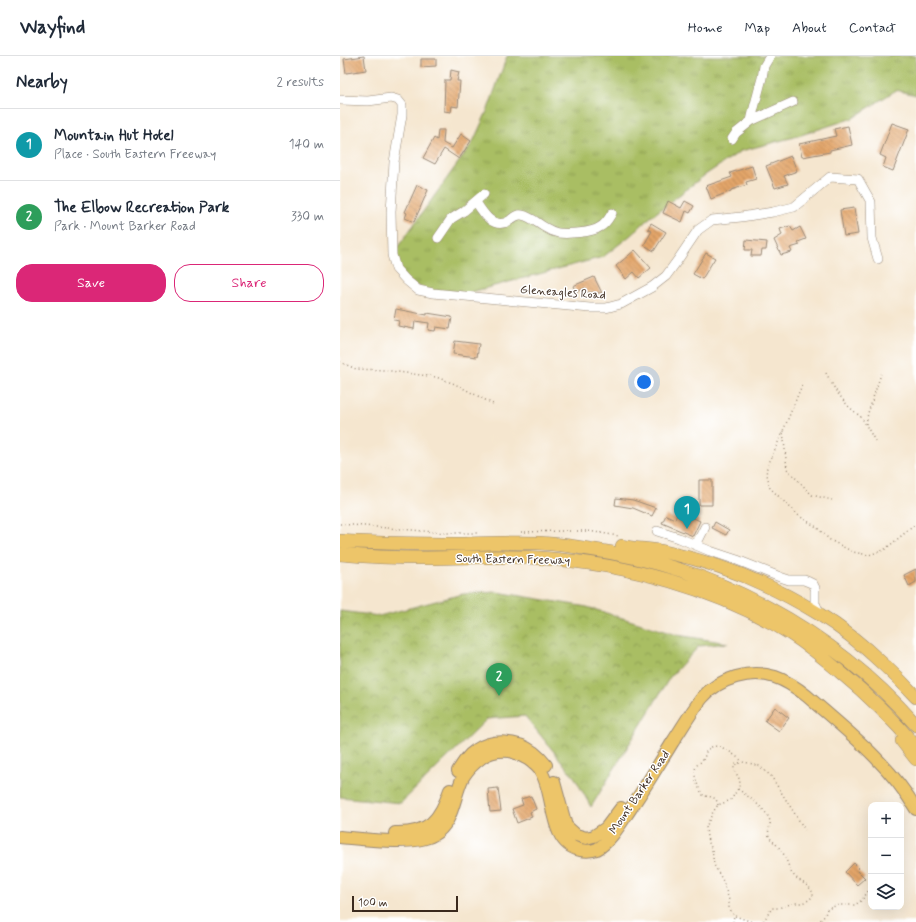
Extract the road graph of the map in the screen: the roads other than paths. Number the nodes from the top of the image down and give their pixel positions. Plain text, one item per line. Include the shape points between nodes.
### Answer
1 (770, 56) edge
2 (340, 100) edge
3 (793, 102) dead end
4 (751, 121) junction
5 (732, 139) dead end
6 (484, 194) dead end
7 (476, 202) junction
8 (612, 213) dead end
9 (438, 238) dead end
10 (878, 259) dead end
11 (705, 527) dead end
12 (657, 531) dead end
13 (340, 541) edge
14 (540, 543) junction
15 (696, 545) junction
16 (340, 554) edge
17 (815, 592) junction
18 (793, 599) junction
19 (820, 614) junction
20 (792, 634) junction
21 (916, 697) edge
22 (916, 725) edge
23 (916, 746) edge
24 (530, 755) junction
25 (916, 758) edge
26 (916, 802) edge
27 (916, 809) edge
28 (437, 826) junction
29 (340, 830) edge
30 (340, 837) edge

1 - 4 street via 764,66
2 - 10 street, Gleneagles Road via 368,101 391,98 398,100 402,105 394,162 392,255 396,269 418,290 590,308 622,304 666,276 698,230 712,220 794,207 830,177 858,179 871,202 872,238
3 - 4 street
4 - 5 street
6 - 7 street
7 - 8 street via 492,222 501,224 520,214 557,233 595,230 602,227
7 - 9 street via 451,219
11 - 15 street
12 - 15 street
13 - 14 highway, South Eastern Freeway via 426,544
14 - 18 highway via 590,541 663,551 699,560 750,578
14 - 22 highway, South Eastern Freeway via 616,552 653,561 690,572 760,602 824,642 854,665
15 - 17 street via 780,577 808,581 814,586
16 - 20 highway, South Eastern Freeway via 425,558 539,558 615,567 688,587 724,600
17 - 18 street via 807,600
17 - 19 street via 815,603
18 - 19 highway
19 - 21 highway via 866,649
20 - 23 highway, South Eastern Freeway via 852,681
20 - 25 highway via 874,711
24 - 26 main road, Mount Barker Road via 539,757 547,765 566,826 576,835 586,838 594,836 606,828 617,814 700,695 709,686 733,674 762,670 787,677 799,684 879,755 895,772
24 - 27 main road, Mount Barker Road via 547,784 555,822 564,841 574,848 586,851 596,849 606,842 624,819 703,698 730,679 762,674 774,676 797,688 835,720 888,770
24 - 28 main road, Mount Barker Road via 520,745 510,743 487,744 476,750 462,764 455,776
28 - 29 main road, Mount Barker Road via 400,833
28 - 30 main road, Mount Barker Road via 433,835 418,840

